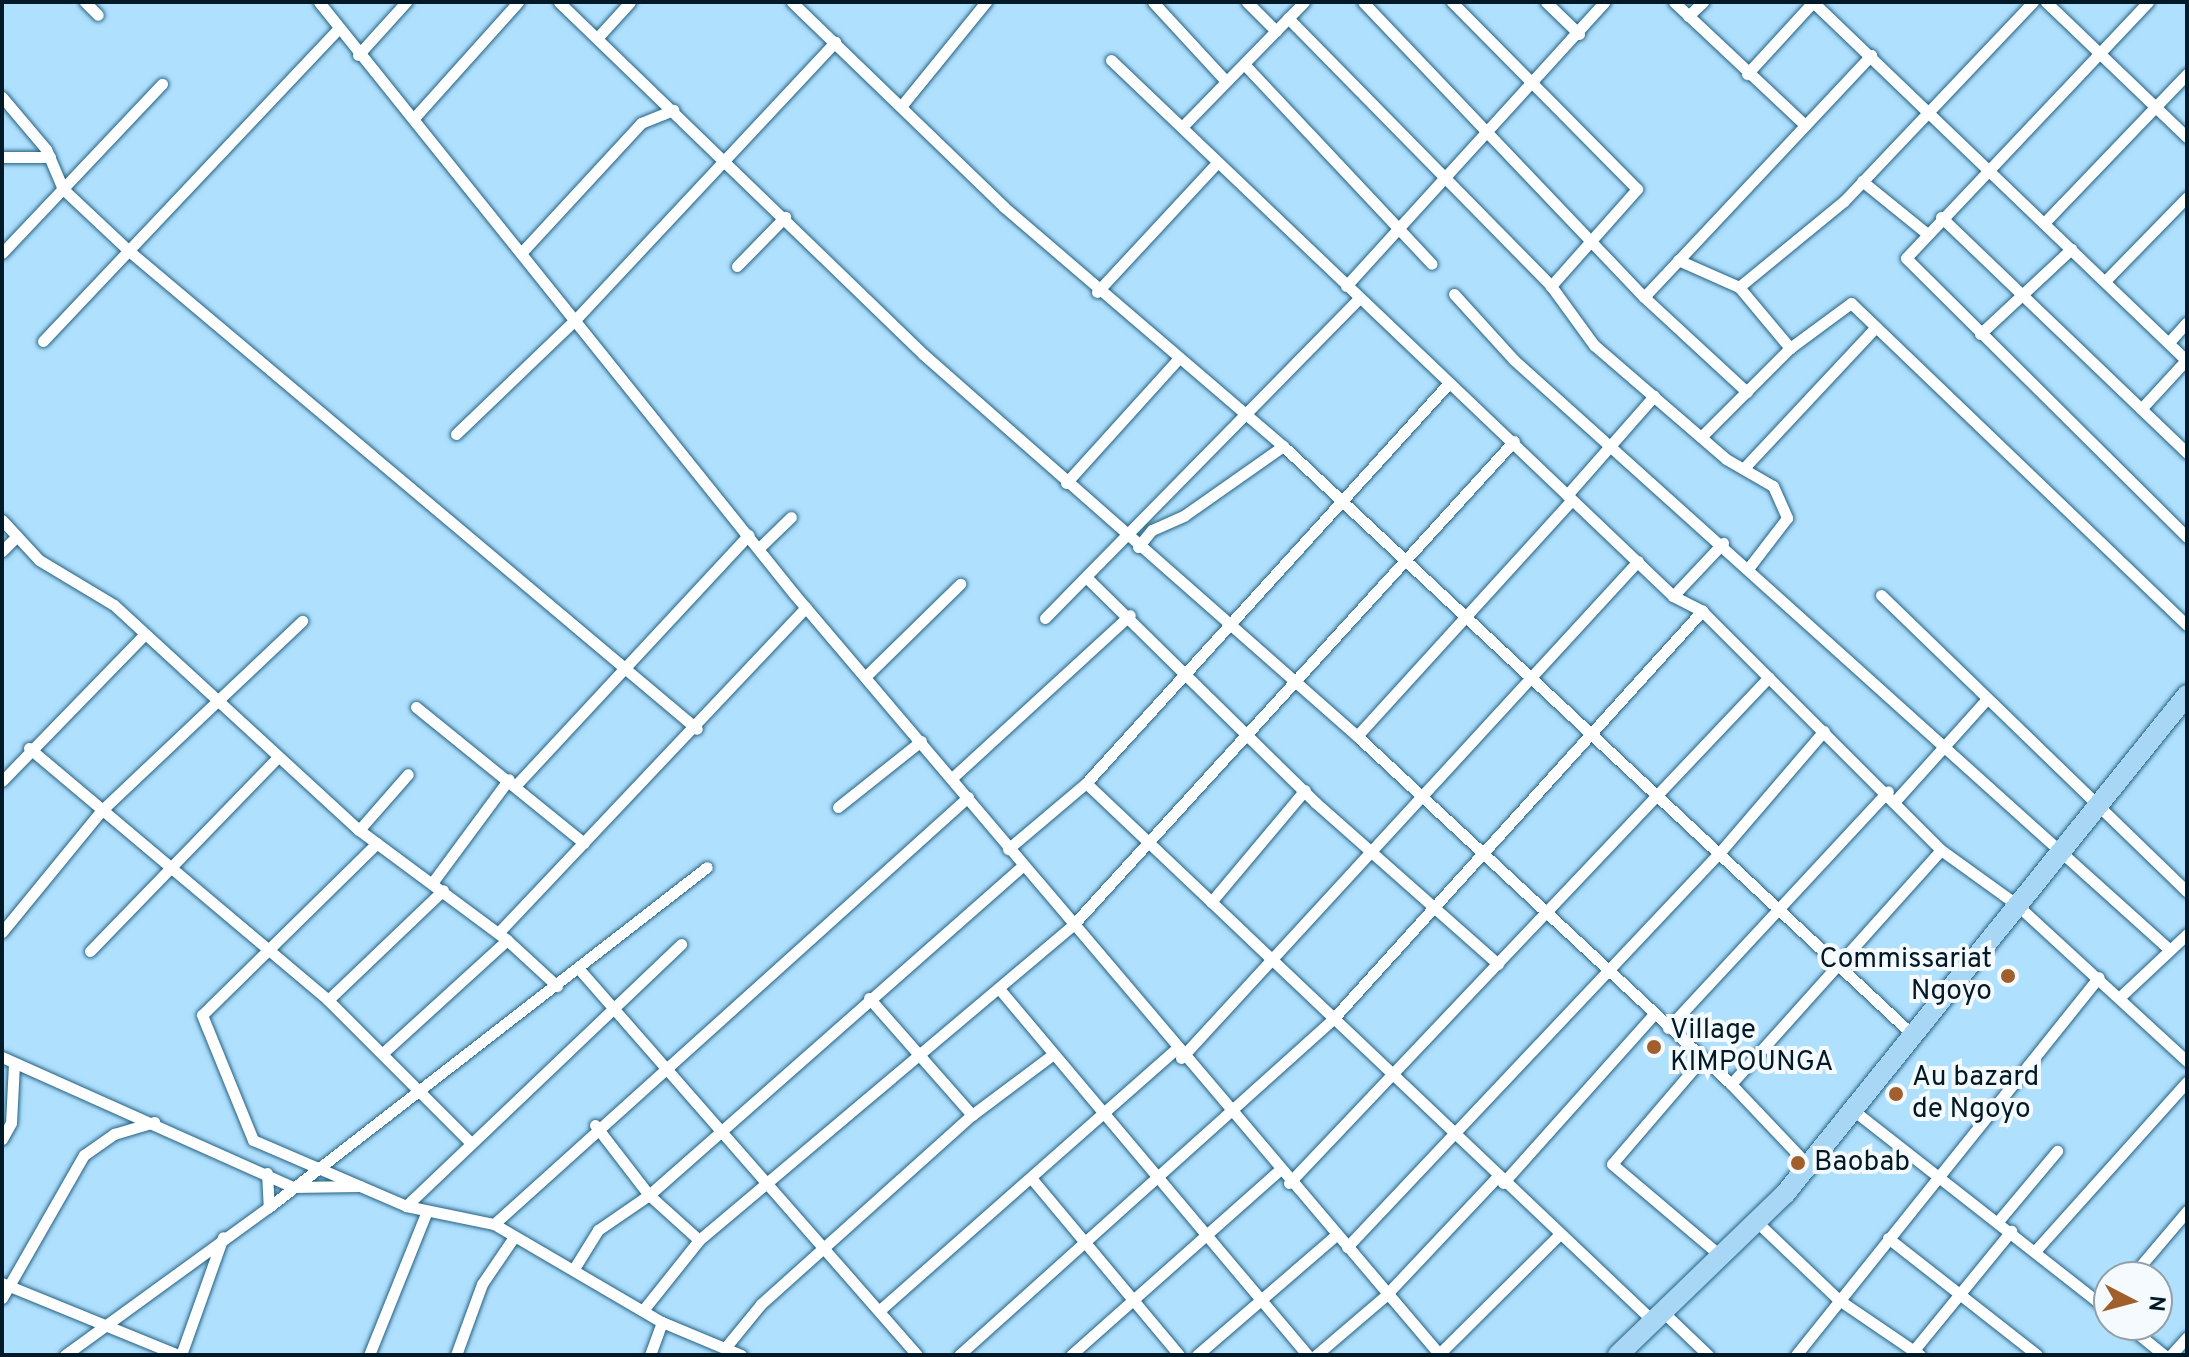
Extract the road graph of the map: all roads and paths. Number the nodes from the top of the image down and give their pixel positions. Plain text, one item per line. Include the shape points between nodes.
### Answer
1 (85, 2) edge
2 (319, 2) edge
3 (406, 2) edge
4 (518, 2) edge
5 (559, 2) edge
6 (630, 2) edge
7 (792, 2) edge
8 (986, 2) edge
9 (1153, 2) edge
10 (1247, 2) edge
11 (1304, 2) edge
12 (1363, 2) edge
13 (1452, 2) edge
14 (1546, 2) edge
15 (1604, 2) edge
16 (1674, 2) edge
17 (1703, 2) edge
18 (1813, 2) edge
19 (2033, 2) edge
20 (2046, 2) edge
21 (2148, 2) edge
22 (98, 15) dead end
23 (1688, 16) junction
24 (1288, 18) junction
25 (337, 30) junction
26 (1276, 31) junction
27 (1579, 34) junction
28 (599, 36) junction
29 (835, 42) junction
30 (2101, 54) junction
31 (358, 55) junction
32 (1871, 55) junction
33 (1111, 60) dead end
34 (1244, 64) junction
35 (1747, 74) junction
36 (2187, 74) edge
37 (1225, 80) junction
38 (1535, 80) junction
39 (162, 84) dead end
40 (2, 97) edge
41 (903, 104) junction
42 (2155, 106) junction
43 (673, 110) junction
44 (1931, 110) junction
45 (414, 118) junction
46 (1805, 125) junction
47 (1183, 126) junction
48 (1488, 130) junction
49 (2187, 137) edge
50 (2, 157) edge
51 (50, 157) junction
52 (725, 158) junction
53 (1217, 163) junction
54 (1993, 168) junction
55 (1443, 181) junction
56 (1862, 181) junction
57 (63, 189) junction
58 (2187, 197) edge
59 (785, 217) junction
60 (1941, 217) junction
61 (2044, 223) junction
62 (1399, 227) junction
63 (1925, 232) junction
64 (1596, 240) junction
65 (2071, 249) junction
66 (129, 251) junction
67 (522, 252) junction
68 (2, 253) edge
69 (1678, 260) junction
70 (1432, 264) dead end
71 (737, 266) dead end
72 (2106, 280) junction
73 (1346, 286) junction
74 (1551, 286) junction
75 (1739, 287) junction
76 (1097, 292) junction
77 (1454, 294) dead end
78 (1644, 297) junction
79 (2027, 297) junction
80 (1359, 298) junction
81 (575, 320) junction
82 (2187, 322) edge
83 (1876, 327) junction
84 (1980, 334) junction
85 (43, 341) dead end
86 (2170, 341) junction
87 (1790, 348) junction
88 (1178, 359) junction
89 (2187, 360) edge
90 (1448, 384) junction
91 (1747, 392) junction
92 (1654, 396) junction
93 (2141, 409) junction
94 (1244, 414) junction
95 (456, 434) dead end
96 (1701, 437) junction
97 (1514, 441) junction
98 (1610, 445) junction
99 (1283, 446) junction
100 (2187, 453) edge
101 (1744, 468) junction
102 (1066, 483) junction
103 (1569, 498) junction
104 (1337, 500) junction
105 (791, 517) dead end
106 (2, 520) edge
107 (748, 535) junction
108 (17, 536) junction
109 (1128, 537) junction
110 (2187, 537) edge
111 (1723, 543) junction
112 (760, 547) junction
113 (1138, 547) junction
114 (2, 551) edge
115 (1638, 561) junction
116 (1404, 564) junction
117 (1750, 566) junction
118 (1087, 578) junction
119 (960, 584) dead end
120 (1881, 595) dead end
121 (1673, 596) junction
122 (806, 607) junction
123 (1702, 611) junction
124 (1130, 615) junction
125 (1045, 618) dead end
126 (302, 621) dead end
127 (1468, 621) junction
128 (1232, 625) junction
129 (2187, 625) edge
130 (142, 637) junction
131 (621, 666) junction
132 (1189, 673) junction
133 (866, 676) junction
134 (1531, 677) junction
135 (1769, 677) junction
136 (1292, 681) junction
137 (2187, 695) edge
138 (1986, 700) junction
139 (215, 702) junction
140 (416, 707) dead end
141 (697, 729) junction
142 (1824, 731) junction
143 (1251, 733) junction
144 (1593, 733) junction
145 (1357, 736) junction
146 (921, 741) junction
147 (29, 748) junction
148 (1945, 748) junction
149 (276, 759) junction
150 (408, 774) dead end
151 (952, 778) junction
152 (2, 781) edge
153 (513, 782) junction
154 (1086, 783) junction
155 (1305, 790) junction
156 (1653, 793) junction
157 (1892, 795) junction
158 (968, 797) junction
159 (1419, 797) junction
160 (2098, 802) junction
161 (838, 807) dead end
162 (101, 811) junction
163 (359, 830) junction
164 (1145, 842) junction
165 (377, 843) junction
166 (584, 843) junction
167 (1370, 848) junction
168 (1008, 849) junction
169 (1941, 850) junction
170 (1721, 851) junction
171 (2058, 852) junction
172 (1482, 854) junction
173 (1023, 865) junction
174 (707, 867) dead end
175 (173, 870) junction
176 (437, 886) junction
177 (2187, 892) edge
178 (1211, 902) junction
179 (2016, 904) junction
180 (1432, 906) junction
181 (1779, 906) junction
182 (1545, 914) junction
183 (1072, 926) junction
184 (2, 932) edge
185 (2187, 934) edge
186 (503, 936) junction
187 (681, 944) dead end
188 (2170, 950) junction
189 (90, 951) dead end
190 (265, 951) junction
191 (1273, 960) junction
192 (1841, 961) junction
193 (1498, 964) junction
194 (579, 969) junction
195 (1603, 969) junction
196 (2099, 977) junction
197 (557, 986) junction
198 (1001, 991) junction
199 (2121, 996) junction
200 (869, 998) junction
201 (328, 1000) junction
202 (615, 1010) junction
203 (1653, 1015) junction
204 (1332, 1020) junction
205 (1668, 1028) junction
206 (1914, 1036) junction
207 (2187, 1042) edge
208 (384, 1052) junction
209 (2177, 1052) junction
210 (1178, 1053) junction
211 (920, 1055) junction
212 (1051, 1056) junction
213 (2, 1057) edge
214 (1702, 1059) junction
215 (2187, 1061) edge
216 (14, 1064) junction
217 (668, 1065) junction
218 (1393, 1075) junction
219 (2187, 1082) edge
220 (1731, 1084) junction
221 (420, 1085) junction
222 (1853, 1110) junction
223 (1232, 1114) junction
224 (972, 1115) junction
225 (1102, 1115) junction
226 (154, 1122) junction
227 (595, 1125) junction
228 (723, 1130) junction
229 (1455, 1135) junction
230 (2, 1139) edge
231 (470, 1142) junction
232 (275, 1149) junction
233 (2057, 1151) dead end
234 (315, 1164) junction
235 (1808, 1165) junction
236 (263, 1171) junction
237 (1278, 1171) junction
238 (1935, 1174) junction
239 (1032, 1179) junction
240 (1160, 1179) junction
241 (1500, 1180) junction
242 (771, 1183) junction
243 (1289, 1183) junction
244 (360, 1186) junction
245 (292, 1187) junction
246 (649, 1195) junction
247 (406, 1206) junction
248 (269, 1207) junction
249 (427, 1211) junction
250 (2187, 1211) edge
251 (2000, 1219) junction
252 (1757, 1222) junction
253 (494, 1224) junction
254 (2011, 1231) junction
255 (1560, 1234) junction
256 (1336, 1235) junction
257 (223, 1237) junction
258 (514, 1237) junction
259 (1210, 1238) junction
260 (1888, 1238) junction
261 (699, 1240) junction
262 (1086, 1241) junction
263 (1347, 1247) junction
264 (2036, 1250) junction
265 (827, 1251) junction
266 (1722, 1257) junction
267 (2145, 1261) edge
268 (575, 1267) junction
269 (6, 1285) edge
270 (1962, 1293) junction
271 (2093, 1295) edge
272 (1385, 1296) junction
273 (1263, 1297) junction
274 (2, 1298) edge
275 (1839, 1300) junction
276 (1136, 1302) junction
277 (644, 1309) junction
278 (881, 1309) junction
279 (1658, 1316) junction
280 (662, 1322) junction
281 (104, 1325) junction
282 (2187, 1337) edge
283 (2147, 1341) edge
284 (725, 1348) junction
285 (1917, 1352) edge
286 (65, 1355) edge
287 (180, 1355) edge
288 (369, 1355) edge
289 (456, 1355) edge
290 (650, 1355) edge
291 (741, 1355) edge
292 (917, 1355) edge
293 (959, 1355) edge
294 (1071, 1355) edge
295 (1179, 1355) edge
296 (1197, 1355) edge
297 (1307, 1355) edge
298 (1316, 1355) edge
299 (1439, 1355) edge
300 (1618, 1355) edge
301 (1708, 1355) edge
302 (1796, 1355) edge
303 (2037, 1355) edge
304 (2164, 1355) edge
305 (2171, 1355) edge

1 - 22 street
2 - 25 street
3 - 31 street
4 - 45 street
5 - 28 street
6 - 28 street
7 - 29 street
8 - 41 street
9 - 37 street
10 - 26 street
11 - 24 street
12 - 48 street
13 - 38 street
14 - 27 street
15 - 27 street
16 - 23 street
17 - 23 street
18 - 32 street
18 - 35 street
19 - 44 street
20 - 30 street
21 - 30 street
23 - 35 street
24 - 26 street
24 - 55 street
25 - 31 street
25 - 66 street
26 - 34 street
27 - 38 street
28 - 43 street
29 - 41 street
29 - 52 street
30 - 42 street
30 - 54 street
31 - 45 street
32 - 44 street
32 - 46 street
33 - 47 street
34 - 37 street
34 - 62 street
35 - 46 street
36 - 42 street
37 - 47 street
38 - 48 street
38 - 64 street via 1637,189
39 - 57 street
40 - 51 street
41 - 76 street
42 - 49 street
42 - 61 street
43 - 52 street
43 - 67 street via 641,123
44 - 54 street
44 - 56 street
45 - 67 street
46 - 69 street
47 - 53 street
48 - 55 street
48 - 64 street
50 - 51 street
51 - 57 street
52 - 59 street
52 - 81 street
53 - 73 street
53 - 76 street
54 - 60 street
54 - 61 street
55 - 62 street
55 - 74 street
56 - 63 street
56 - 75 street via 1807,237
57 - 66 street
57 - 68 street
58 - 72 street
59 - 71 street
59 - 102 street
60 - 63 street
60 - 79 street
61 - 65 street
62 - 70 street
62 - 73 street
63 - 84 street via 1908,265
64 - 74 street
64 - 78 street
65 - 72 street
65 - 79 street
66 - 85 street
66 - 131 street
67 - 81 street
69 - 75 street
69 - 78 street
72 - 86 street
73 - 80 street
74 - 92 street via 1594,345
75 - 87 street
76 - 88 street
77 - 98 street
78 - 91 street
79 - 84 street
79 - 93 street
80 - 90 street
80 - 94 street
81 - 95 street
81 - 107 street
82 - 86 street
83 - 87 street via 1848,302
83 - 101 street
83 - 129 street
84 - 110 street
86 - 89 street
87 - 91 street
88 - 94 street
88 - 102 street
89 - 93 street
90 - 97 street
90 - 104 street
91 - 96 street
92 - 96 street
92 - 98 street
93 - 100 street
94 - 99 street
94 - 109 street
96 - 101 street
97 - 103 street
97 - 116 street
98 - 103 street
98 - 111 street
99 - 104 street
99 - 113 street via 1185,515 1152,530
101 - 117 street via 1773,486 1786,510 1784,526
102 - 109 street
103 - 115 street
103 - 127 street
104 - 116 street
104 - 128 street
105 - 112 street
106 - 108 street
107 - 112 street
107 - 131 street
108 - 114 street
108 - 130 street via 39,560 114,605
109 - 113 street
109 - 118 street
111 - 117 street
111 - 121 street
112 - 122 street
113 - 128 street
115 - 121 street
115 - 134 street
116 - 127 street
116 - 136 street
117 - 148 street
118 - 124 street
118 - 125 street
119 - 133 street
120 - 138 street
121 - 123 street
122 - 133 street
122 - 141 street
123 - 135 street
123 - 144 street
124 - 132 street
124 - 151 street
126 - 139 street
127 - 134 street
127 - 145 street
128 - 132 street
128 - 136 street
130 - 139 street
130 - 147 street
131 - 141 street
131 - 153 street
132 - 143 street
132 - 154 street
133 - 146 street
134 - 144 street
134 - 159 street
135 - 142 street
135 - 156 street
136 - 143 street
136 - 145 street
137 - 160 highway
138 - 148 street
138 - 160 street
139 - 149 street
139 - 162 street
140 - 153 street
141 - 166 street
142 - 157 street
142 - 170 street
143 - 155 street
143 - 164 street
144 - 156 street
144 - 172 street
145 - 159 street
146 - 151 street
146 - 161 street
147 - 152 street
147 - 162 street
148 - 157 street
148 - 171 street
149 - 163 street
149 - 175 street
150 - 163 street
151 - 158 street
153 - 166 street
153 - 176 street
154 - 164 street
154 - 168 street
155 - 167 street
155 - 178 street
156 - 170 street
156 - 182 street
157 - 169 street
157 - 181 street
158 - 168 street
158 - 217 street
159 - 167 street
159 - 172 street
160 - 171 highway
160 - 177 street
162 - 175 street
162 - 184 street
163 - 165 street
164 - 178 street
164 - 183 street
165 - 176 street
165 - 190 street
166 - 186 street
167 - 180 street
167 - 191 street
168 - 173 street
169 - 179 street
169 - 192 street
170 - 181 street
170 - 195 street
171 - 179 highway
171 - 188 street
172 - 180 street
172 - 182 street
173 - 183 street
173 - 200 street
174 - 194 street
175 - 189 street
175 - 190 street
176 - 186 street
176 - 201 street
178 - 191 street
179 - 196 street
179 - 206 highway
180 - 193 street
180 - 204 street
181 - 192 street
181 - 205 street
182 - 193 street
182 - 195 street
183 - 198 street
183 - 210 street
185 - 188 street
186 - 197 street
186 - 208 street
187 - 202 street
188 - 199 street
190 - 201 street
190 - 232 street via 201,1019 235,1081 253,1140
191 - 204 street
191 - 210 street
192 - 206 street
192 - 220 street
193 - 218 street
194 - 197 street
194 - 202 street
195 - 203 street
195 - 229 street
196 - 199 street
196 - 238 street
197 - 221 street
198 - 211 street
198 - 212 street
199 - 209 street
200 - 211 street
200 - 228 street
201 - 208 street
202 - 217 street
202 - 231 street
203 - 205 street
203 - 241 street
204 - 218 street
204 - 223 street
205 - 214 street
206 - 222 highway
207 - 209 street
208 - 221 street
209 - 215 street
210 - 223 street
210 - 225 street
211 - 224 street
211 - 242 street
212 - 224 street
212 - 225 street
213 - 216 street
214 - 220 street
214 - 266 street via 1612,1164
216 - 226 street
216 - 230 street via 11,1123
217 - 227 street
217 - 228 street
218 - 229 street
218 - 243 street
219 - 264 street
220 - 235 street
221 - 231 street
221 - 234 street
222 - 235 highway
222 - 238 street
223 - 237 street
223 - 240 street
224 - 265 street
225 - 239 street
225 - 240 street
226 - 236 street
226 - 269 street via 114,1134 84,1155
227 - 246 street
227 - 253 street
228 - 242 street
228 - 246 street
229 - 241 street
229 - 263 street
231 - 247 street
232 - 234 street
232 - 236 street
233 - 251 street
234 - 244 street
234 - 245 street
235 - 252 highway
236 - 245 street
236 - 248 street
237 - 243 street
237 - 259 street
238 - 251 street
238 - 260 street
239 - 262 street
239 - 278 street
240 - 259 street
240 - 262 street
241 - 255 street
241 - 272 street
242 - 261 street
242 - 265 street
243 - 256 street
244 - 245 street
244 - 247 street
245 - 248 street
246 - 261 street
246 - 268 street via 598,1230
247 - 249 street
248 - 257 street
249 - 253 street
249 - 288 street
250 - 267 street
251 - 254 street
252 - 266 highway
252 - 275 street
253 - 258 street
254 - 264 street
254 - 270 street
255 - 279 street
255 - 299 street
256 - 263 street
256 - 273 street
257 - 281 street
257 - 287 street
258 - 268 street
258 - 289 street via 482,1284
259 - 273 street
259 - 276 street
260 - 270 street
260 - 275 street
261 - 277 street
262 - 276 street
262 - 293 street
263 - 272 street
264 - 271 street
265 - 278 street
265 - 284 street via 761,1304
266 - 279 highway
268 - 277 street
269 - 274 street
269 - 281 street
270 - 285 street
270 - 303 street
272 - 298 street
272 - 299 street
273 - 296 street
273 - 297 street
275 - 285 street
275 - 302 street
276 - 294 street
276 - 295 street
277 - 280 street
278 - 292 street
279 - 300 highway
279 - 301 street
280 - 284 street
280 - 290 street
281 - 286 street
281 - 287 street
282 - 305 street
283 - 304 street
284 - 291 street

